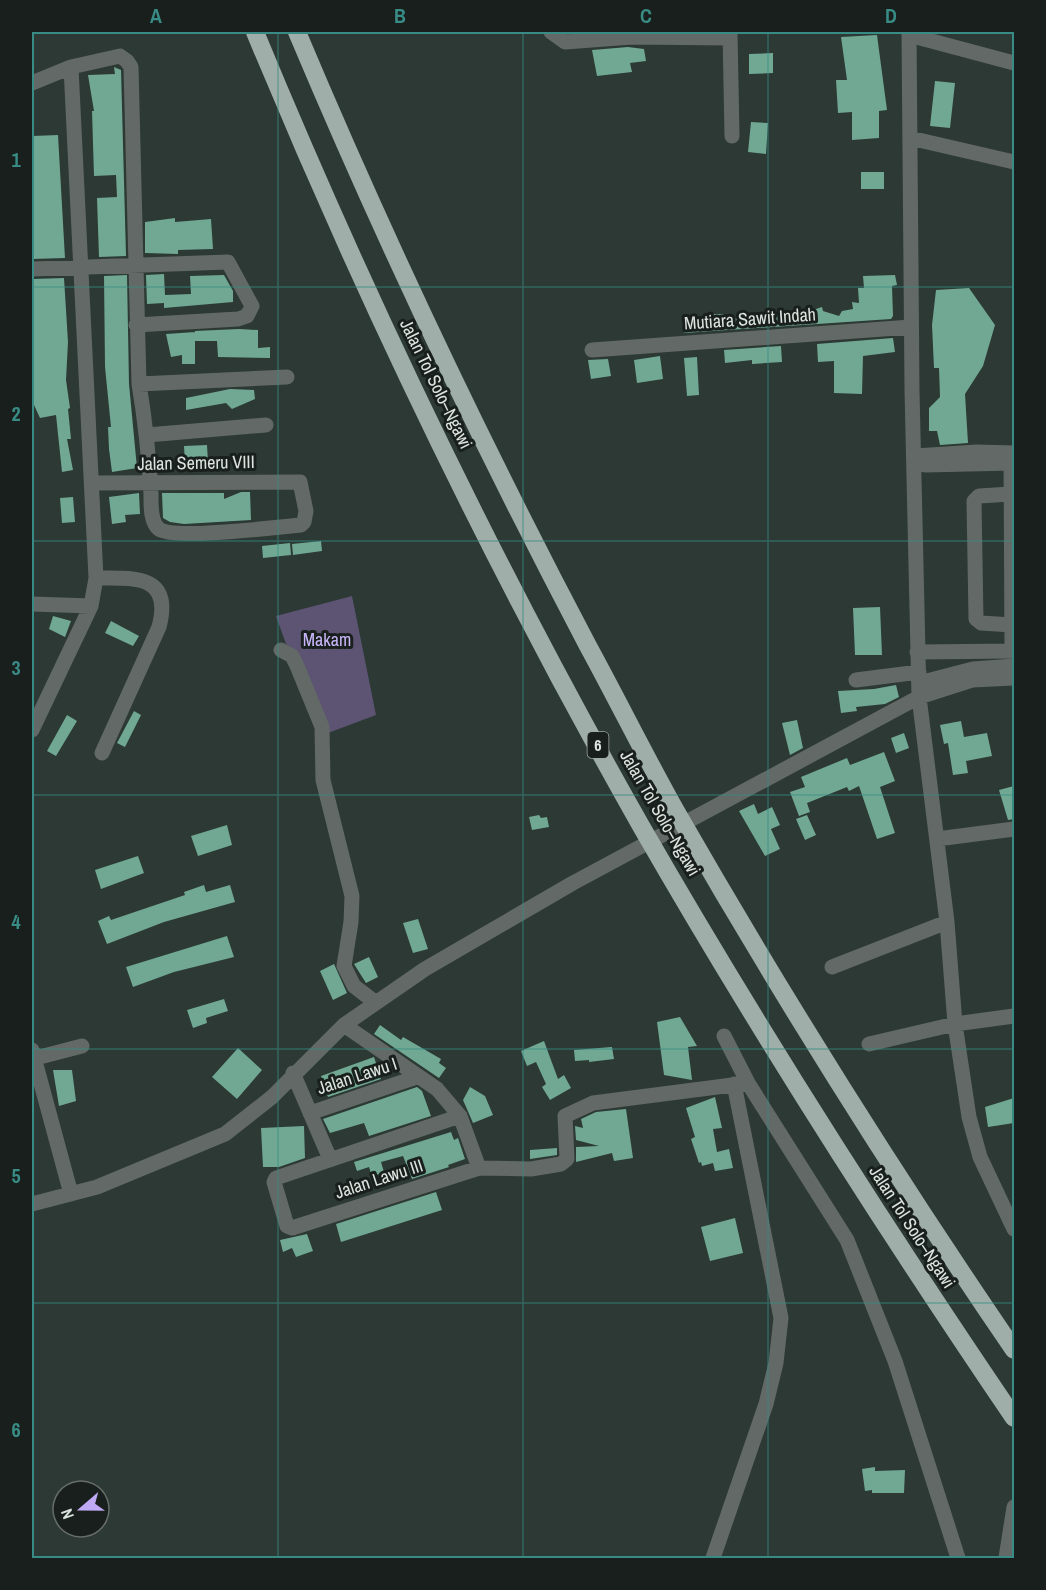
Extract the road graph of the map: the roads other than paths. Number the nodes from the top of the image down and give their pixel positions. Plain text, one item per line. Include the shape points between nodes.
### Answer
1 (255, 32) edge
2 (297, 32) edge
3 (551, 32) edge
4 (909, 33) edge
5 (730, 35) edge
6 (1014, 63) edge
7 (71, 67) junction
8 (32, 83) edge
9 (732, 136) dead end
10 (910, 138) junction
11 (1014, 162) edge
12 (138, 266) junction
13 (81, 268) junction
14 (32, 269) edge
15 (136, 325) junction
16 (911, 327) junction
17 (592, 350) dead end
18 (287, 377) dead end
19 (139, 384) junction
20 (266, 425) dead end
21 (147, 435) junction
22 (1013, 458) edge
23 (915, 461) junction
24 (92, 483) junction
25 (150, 484) junction
26 (1011, 494) junction
27 (96, 572) junction
28 (32, 604) edge
29 (91, 606) junction
30 (1012, 625) junction
31 (281, 650) dead end
32 (917, 652) junction
33 (1014, 656) edge
34 (1014, 678) edge
35 (856, 680) dead end
36 (919, 684) junction
37 (32, 730) edge
38 (102, 753) dead end
39 (1014, 829) edge
40 (937, 839) junction
41 (947, 922) junction
42 (832, 967) dead end
43 (376, 1003) junction
44 (1014, 1016) edge
45 (955, 1024) junction
46 (344, 1026) junction
47 (724, 1036) dead end
48 (869, 1044) dead end
49 (82, 1046) dead end
50 (32, 1056) edge
51 (293, 1073) junction
52 (417, 1077) junction
53 (741, 1083) junction
54 (310, 1113) junction
55 (460, 1116) junction
56 (330, 1159) junction
57 (479, 1168) junction
58 (71, 1194) junction
59 (32, 1204) edge
60 (1014, 1229) edge
61 (1014, 1350) edge
62 (1014, 1418) edge
63 (1014, 1507) edge
64 (712, 1558) edge
65 (958, 1558) edge
66 (1006, 1558) edge

1 - 62 highway, Jalan Tol Solo–Ngawi / 6 via 356,263 442,446 640,825 789,1074
2 - 61 highway, Jalan Tol Solo–Ngawi / 6 via 390,250 476,429 676,811 822,1053
3 - 5 street via 565,42
4 - 6 street
4 - 10 street
5 - 9 street
7 - 8 street
7 - 12 street via 120,56 131,67
7 - 13 street
10 - 11 street
10 - 16 street
12 - 13 street
12 - 15 street
12 - 15 street via 228,262 252,306 246,316 238,319
13 - 14 street
13 - 24 street
15 - 19 street
16 - 17 street, Mutiara Sawit Indah
16 - 23 street
18 - 19 street
19 - 21 street
20 - 21 street
21 - 25 street
22 - 23 street via 977,452
22 - 26 street
23 - 32 street
24 - 25 street, Jalan Semeru VIII
24 - 27 street
25 - 25 street, Jalan Semeru VIII via 155,524 172,532 293,526 301,525 305,517 300,482
26 - 30 street
26 - 30 street via 975,498 974,545 976,619 981,623
27 - 29 street
27 - 38 street via 141,578 158,592 164,609
28 - 29 street
29 - 37 street
30 - 33 street
31 - 43 street via 292,656 322,727 323,780 352,896 344,966 354,986
32 - 33 street
32 - 36 street
33 - 36 street
34 - 36 street
35 - 36 street
36 - 40 street
36 - 43 street via 716,806 424,969
39 - 40 street
40 - 41 street
41 - 42 street
41 - 45 street
43 - 46 street
44 - 45 street
45 - 48 street
45 - 60 street via 969,1118 980,1157
46 - 51 street
46 - 52 street
47 - 53 street
49 - 50 street
50 - 58 street
51 - 54 street
51 - 58 street via 272,1096 225,1134
52 - 54 street, Jalan Lawu I
52 - 55 street via 437,1089
53 - 57 street, Jalan Lawu III via 592,1104 565,1116 567,1159 561,1164 531,1169
53 - 64 street via 781,1318 766,1404
53 - 65 street via 847,1240 895,1361
54 - 56 street
55 - 56 street
55 - 57 street
56 - 57 street, Jalan Lawu III via 274,1180 290,1228
58 - 59 street
63 - 66 street

